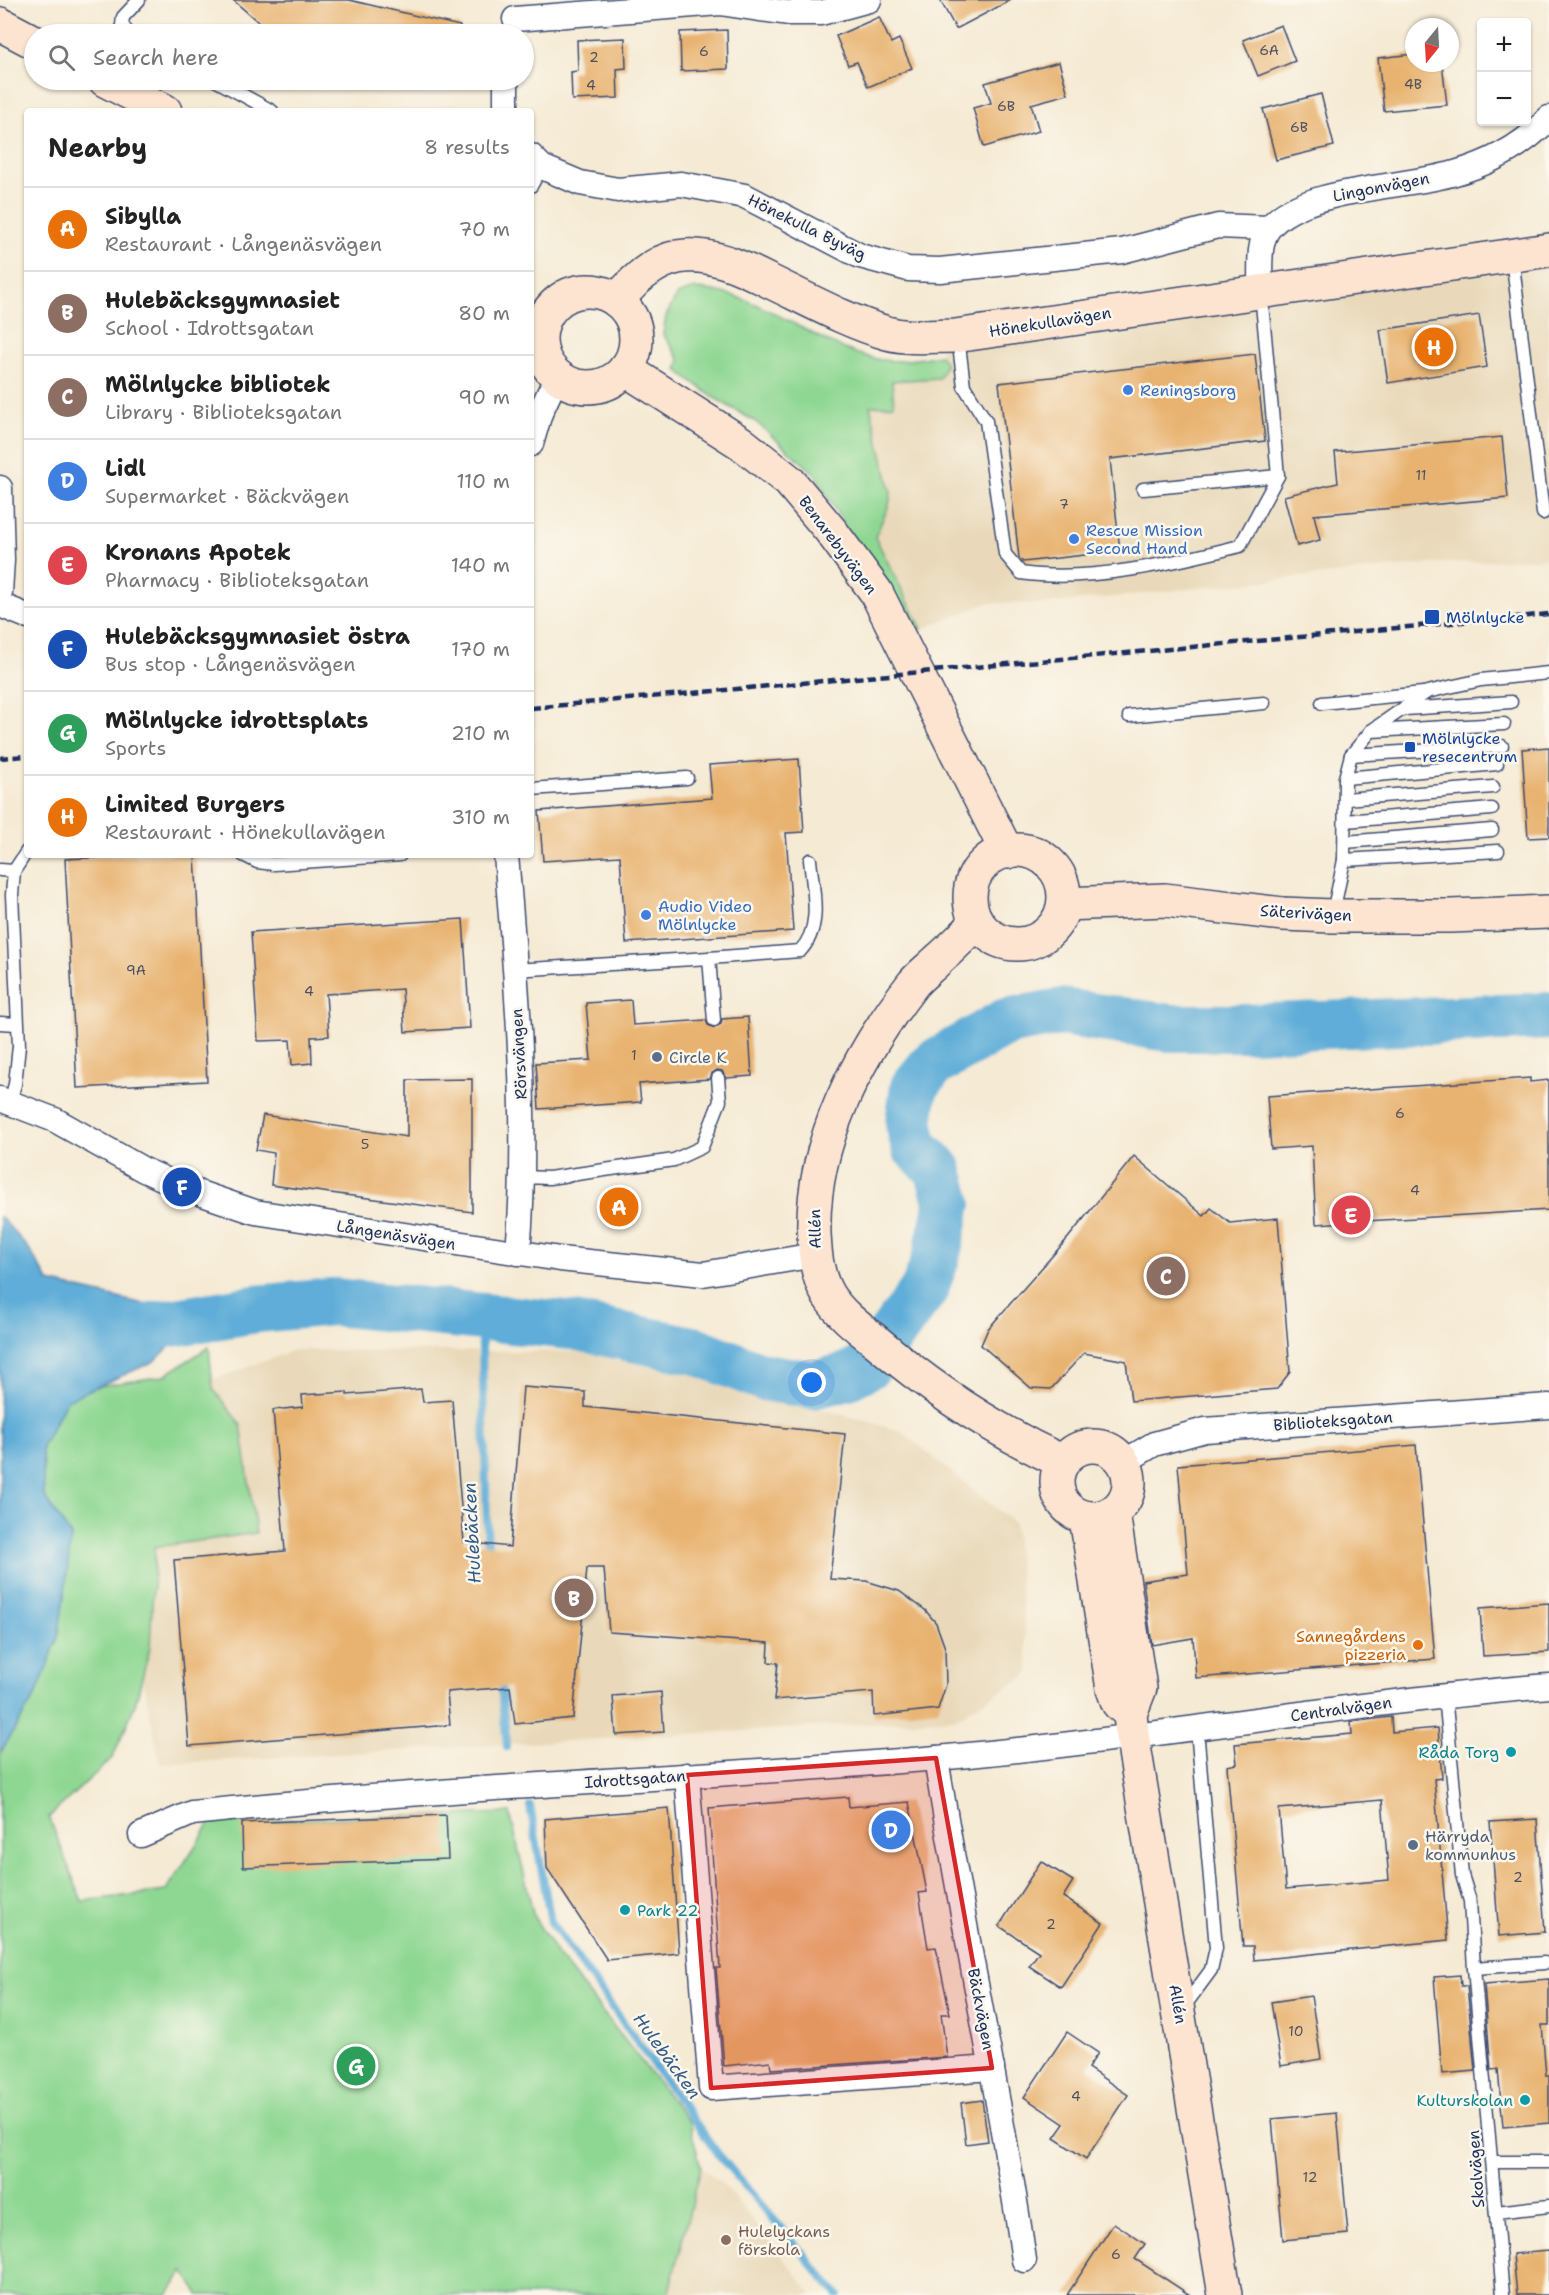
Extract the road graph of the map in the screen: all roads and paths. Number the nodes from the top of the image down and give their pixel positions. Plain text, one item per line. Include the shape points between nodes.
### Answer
1 (139, 0) edge
2 (869, 0) edge
3 (515, 18) edge
4 (0, 24) edge
5 (122, 24) edge
6 (24, 37) edge
7 (124, 90) edge
8 (233, 90) edge
9 (506, 90) edge
10 (159, 108) edge
11 (266, 108) edge
12 (507, 108) edge
13 (1549, 118) edge
14 (535, 169) edge
15 (1268, 228) junction
16 (1549, 250) edge
17 (1512, 256) junction
18 (1260, 290) junction
19 (617, 301) junction
20 (540, 306) edge
21 (958, 336) junction
22 (625, 369) junction
23 (557, 376) junction
24 (534, 434) edge
25 (1278, 476) junction
26 (0, 488) edge
27 (1143, 489) dead end
28 (1543, 513) dead end
29 (0, 592) edge
30 (0, 605) edge
31 (24, 615) edge
32 (1549, 673) edge
33 (1427, 693) junction
34 (1511, 702) dead end
35 (1264, 703) dead end
36 (1322, 703) dead end
37 (1400, 709) junction
38 (1129, 716) dead end
39 (1503, 724) dead end
40 (1371, 731) junction
41 (1502, 746) dead end
42 (1351, 755) junction
43 (1497, 764) dead end
44 (687, 778) dead end
45 (1345, 778) junction
46 (1493, 787) dead end
47 (534, 789) edge
48 (1345, 799) junction
49 (1492, 809) dead end
50 (1345, 821) junction
51 (1492, 830) dead end
52 (1345, 842) junction
53 (1498, 851) dead end
54 (1007, 852) junction
55 (24, 856) edge
56 (249, 858) edge
57 (358, 858) edge
58 (506, 858) edge
59 (810, 860) dead end
60 (1344, 860) junction
61 (0, 870) edge
62 (14, 871) junction
63 (1064, 904) junction
64 (1549, 912) edge
65 (1332, 916) junction
66 (978, 923) junction
67 (710, 958) junction
68 (514, 970) junction
69 (714, 1020) dead end
70 (0, 1023) edge
71 (17, 1024) junction
72 (718, 1078) dead end
73 (5, 1100) edge
74 (524, 1178) junction
75 (519, 1253) junction
76 (815, 1255) junction
77 (1549, 1406) edge
78 (1063, 1462) junction
79 (1124, 1462) junction
80 (1099, 1516) junction
81 (1549, 1686) edge
82 (1445, 1695) junction
83 (1131, 1724) junction
84 (1197, 1729) junction
85 (936, 1758) junction
86 (687, 1775) junction
87 (141, 1834) dead end
88 (1544, 1963) dead end
89 (1474, 1968) junction
90 (1179, 2013) junction
91 (993, 2068) junction
92 (1492, 2162) junction
93 (1549, 2162) edge
94 (1549, 2206) edge
95 (1496, 2212) junction
96 (1024, 2260) dead end
97 (1225, 2295) edge
98 (1503, 2295) edge

1 - 5 lane via 123,17
2 - 3 street via 821,13 788,13 720,3
4 - 6 street
7 - 10 street
8 - 11 lane
9 - 12 street
13 - 15 street, Lingonvägen via 1502,155 1472,167 1454,174 1329,196 1281,215
14 - 15 street, Hönekulla Byväg via 618,190 681,184 745,196 860,256 908,269 940,270 1122,251 1218,226
15 - 18 street via 1261,250
16 - 17 street, Hönekullavägen
17 - 18 street, Hönekullavägen
17 - 28 lane
18 - 21 street, Hönekullavägen
18 - 25 lane
19 - 20 street via 600,293 580,292
19 - 21 street, Hönekullavägen via 649,269 669,259 708,255 739,265 885,332 904,337
19 - 22 street via 630,316 635,334 634,353
20 - 23 street via 540,346 546,363
21 - 25 lane via 964,386 986,421 1005,554 1022,573 1052,578 1162,564 1240,546
22 - 23 street via 611,381 592,387 574,385
22 - 54 street, Benarebyvägen via 741,443 789,482 831,531 876,592
23 - 24 street
25 - 27 lane
26 - 29 street
30 - 31 street
32 - 33 lane via 1481,680
33 - 36 lane
33 - 37 lane
34 - 37 lane
35 - 38 lane
37 - 40 lane
39 - 40 lane
40 - 42 lane
41 - 42 lane
42 - 45 lane
43 - 45 lane
44 - 47 lane
45 - 48 lane
46 - 48 lane
48 - 50 lane
49 - 50 lane
50 - 52 lane
51 - 52 lane
52 - 60 lane
53 - 60 lane
54 - 63 street via 1031,853 1052,866 1060,877
54 - 66 street via 993,857 973,880 971,909
55 - 62 lane
56 - 57 lane via 274,864
58 - 68 street, Rörsvängen
59 - 67 lane via 815,924 810,941 800,951
60 - 65 lane
61 - 62 lane
62 - 71 lane
63 - 65 street, Säterivägen via 1165,900
63 - 66 street via 1057,922 1045,936 1027,944 1008,944 991,936
64 - 65 street, Säterivägen
66 - 76 street, Allén via 913,983 866,1053 831,1128 821,1162 814,1200
67 - 68 lane
67 - 69 lane
68 - 74 street, Rörsvängen
70 - 71 lane
71 - 73 lane via 17,1071
72 - 74 lane via 720,1101 702,1147 674,1160
73 - 75 street, Långenäsvägen via 55,1120 144,1170 237,1207
74 - 75 street, Rörsvängen
75 - 76 street, Långenäsvägen via 703,1274
76 - 78 street, Allén via 827,1293 837,1307 920,1379
77 - 79 street, Biblioteksgatan via 1205,1430 1154,1444
78 - 79 street via 1079,1448 1094,1446 1114,1452
78 - 80 street via 1058,1475 1060,1496 1067,1508
79 - 80 street via 1129,1490 1124,1503
80 - 83 street, Allén via 1113,1689
81 - 82 street, Centralvägen
82 - 84 street, Centralvägen
82 - 89 lane, Skolvägen via 1462,1875 1470,1901
83 - 84 street, Centralvägen
83 - 85 street, Idrottsgatan
83 - 90 street, Allén
84 - 90 lane via 1216,1948 1204,1983
85 - 86 street, Idrottsgatan
85 - 91 street, Bäckvägen via 948,1841
86 - 87 street, Idrottsgatan via 203,1811
86 - 91 street via 711,2088
88 - 89 lane
89 - 92 lane, Skolvägen
90 - 97 street, Allén
91 - 96 street, Bäckvägen
92 - 93 lane
92 - 95 lane, Skolvägen
94 - 95 lane
95 - 98 lane, Skolvägen

